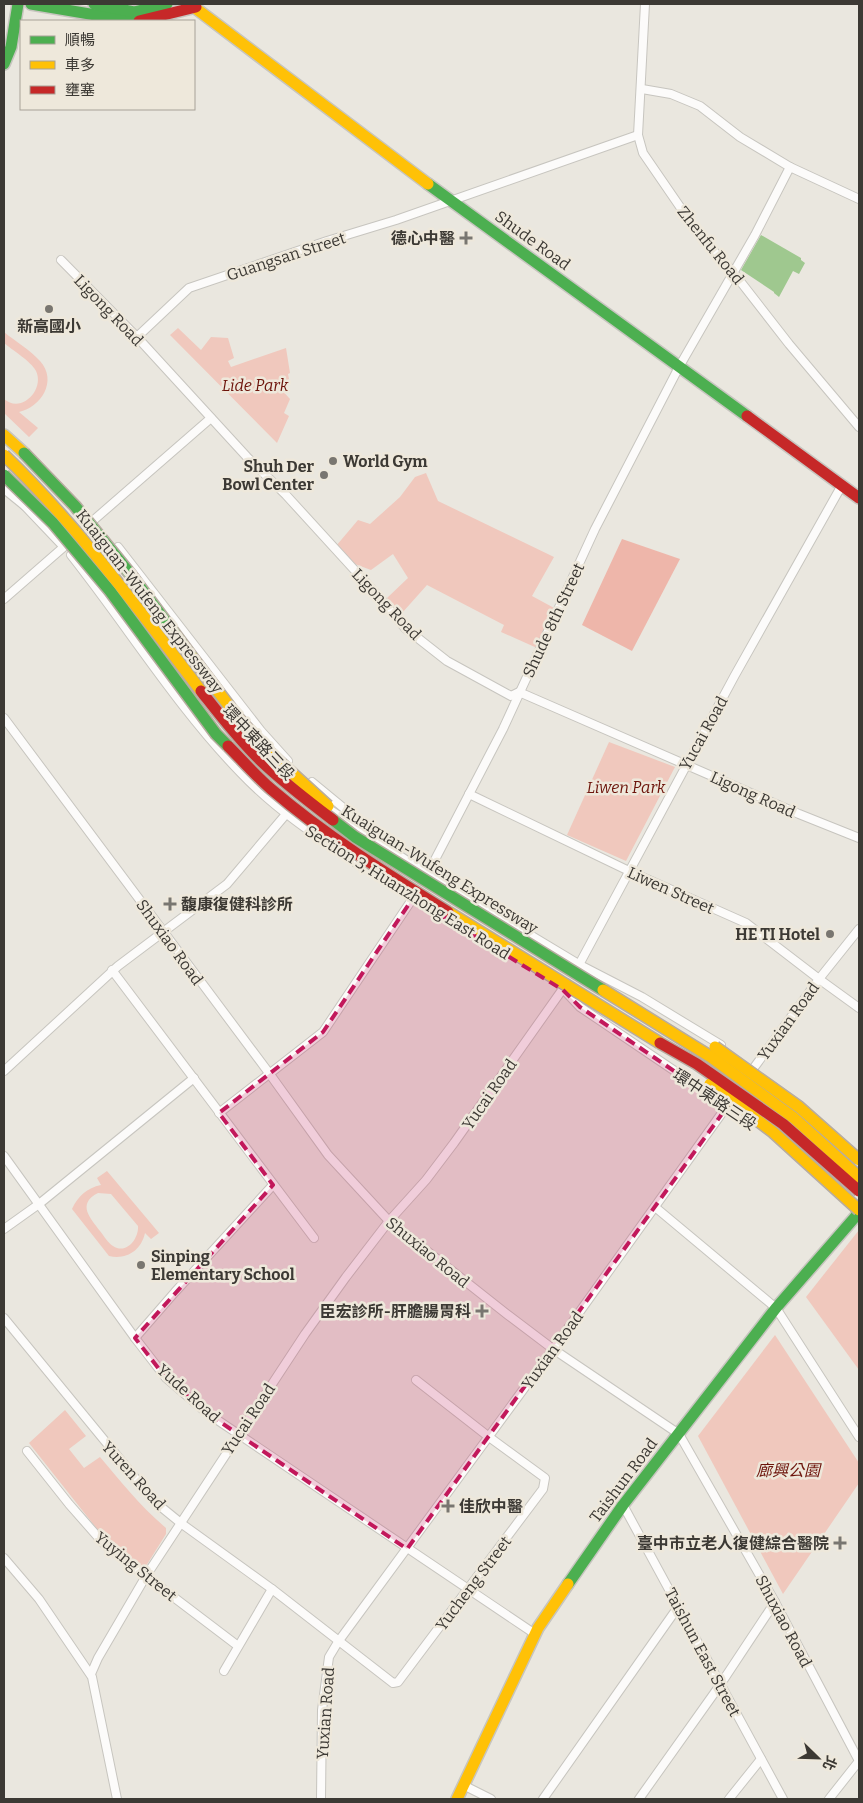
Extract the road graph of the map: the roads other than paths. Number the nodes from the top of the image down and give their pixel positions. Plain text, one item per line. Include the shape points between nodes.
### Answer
1 (18, 4) edge
2 (31, 4) edge
3 (94, 4) edge
4 (167, 4) edge
5 (645, 4) edge
6 (193, 6) edge
7 (125, 20) edge
8 (143, 20) edge
9 (4, 64) edge
10 (642, 89) junction
11 (638, 136) junction
12 (790, 168) junction
13 (859, 199) edge
14 (450, 200) junction
15 (61, 260) dead end
16 (733, 272) junction
17 (137, 337) junction
18 (679, 367) junction
19 (211, 418) junction
20 (4, 426) edge
21 (859, 427) edge
22 (4, 435) edge
23 (4, 444) edge
24 (4, 455) edge
25 (4, 475) edge
26 (4, 485) edge
27 (842, 485) junction
28 (4, 489) edge
29 (859, 498) edge
30 (25, 506) junction
31 (94, 519) junction
32 (85, 527) junction
33 (64, 547) junction
34 (4, 599) edge
35 (519, 692) junction
36 (4, 718) edge
37 (686, 764) junction
38 (469, 794) junction
39 (287, 813) junction
40 (355, 837) junction
41 (859, 838) edge
42 (406, 860) junction
43 (629, 871) junction
44 (428, 873) junction
45 (412, 898) junction
46 (859, 929) edge
47 (163, 931) junction
48 (580, 964) junction
49 (112, 970) junction
50 (818, 979) junction
51 (563, 990) junction
52 (859, 1008) edge
53 (637, 1011) junction
54 (628, 1024) junction
55 (754, 1067) junction
56 (4, 1071) edge
57 (269, 1073) junction
58 (748, 1076) junction
59 (194, 1078) junction
60 (735, 1095) junction
61 (727, 1107) junction
62 (219, 1113) junction
63 (859, 1154) edge
64 (4, 1156) edge
65 (859, 1160) edge
66 (859, 1166) edge
67 (859, 1177) edge
68 (273, 1185) junction
69 (859, 1191) edge
70 (859, 1201) edge
71 (39, 1204) junction
72 (654, 1207) junction
73 (858, 1213) edge
74 (389, 1221) junction
75 (4, 1229) edge
76 (314, 1238) dead end
77 (776, 1308) junction
78 (4, 1318) edge
79 (135, 1338) junction
80 (553, 1348) junction
81 (416, 1380) dead end
82 (238, 1434) junction
83 (679, 1434) junction
84 (488, 1437) junction
85 (859, 1437) edge
86 (27, 1451) dead end
87 (624, 1504) junction
88 (180, 1522) junction
89 (407, 1549) junction
90 (4, 1558) edge
91 (146, 1576) junction
92 (272, 1589) junction
93 (468, 1590) junction
94 (775, 1602) junction
95 (678, 1607) junction
96 (535, 1634) junction
97 (338, 1642) junction
98 (238, 1646) junction
99 (224, 1671) dead end
100 (91, 1674) junction
101 (720, 1685) junction
102 (761, 1759) junction
103 (859, 1761) edge
104 (463, 1785) junction
105 (117, 1799) edge
106 (321, 1799) edge
107 (457, 1799) edge
108 (491, 1799) edge
109 (543, 1799) edge
110 (639, 1799) edge
111 (729, 1799) edge
112 (783, 1799) edge
113 (829, 1799) edge

1 - 9 main road via 11,47
2 - 7 main road
3 - 4 main road via 134,12
5 - 10 street, Zhenfu Road
6 - 8 main road
6 - 14 main road, Shude Road
10 - 11 street, Zhenfu Road
10 - 12 street via 671,94 700,106 740,137
11 - 14 street, Guangsan Street
11 - 16 street, Zhenfu Road via 644,153 684,214
12 - 13 street
12 - 16 street, Shude 8th Street
14 - 17 street, Guangsan Street via 189,288
14 - 18 main road, Shude Road
15 - 17 street, Ligong Road
16 - 18 street, Shude 8th Street
16 - 21 street, Zhenfu Road
17 - 19 street, Ligong Road
18 - 27 main road, Shude Road
18 - 35 street, Shude 8th Street via 595,529
19 - 31 street
19 - 35 street, Ligong Road via 286,495 405,628 447,661 511,696
20 - 31 street, Section 3, Huanzhong East Road
22 - 40 main road, bridge via 75,506 239,719 271,754 323,800
23 - 32 street, 環中東路三段 via 40,477
24 - 40 main road, Kuaiguan-Wufeng Expressway, bridge via 62,516 119,584 227,725 261,761
25 - 54 main road, Kuaiguan-Wufeng Expressway, bridge via 66,538 110,591 216,734 270,788 375,867
26 - 30 street, Section 3, Huanzhong East Road
27 - 29 main road, Shude Road
27 - 37 street, Yucai Road
28 - 30 street
30 - 33 street, Section 3, Huanzhong East Road
31 - 32 street
31 - 42 street, Section 3, Huanzhong East Road via 261,731 293,766
32 - 33 street
32 - 42 street, 環中東路三段 via 265,754 304,790
33 - 34 street
33 - 39 street, Section 3, Huanzhong East Road via 210,739 242,774
35 - 37 street, Ligong Road
35 - 38 street, Shude 8th Street
36 - 47 street, Shuxiao Road
37 - 41 street, Ligong Road
37 - 43 street, Yucai Road
38 - 43 street, Liwen Street
38 - 44 street, Shude 8th Street
39 - 45 street, Section 3, Huanzhong East Road via 311,834
39 - 47 street via 227,884
40 - 53 main road, Kuaiguan-Wufeng Expressway, bridge
42 - 44 street, 環中東路三段
43 - 48 street, Yucai Road
43 - 50 street, Liwen Street via 746,923
44 - 48 street, 環中東路三段
45 - 51 street, Section 3, Huanzhong East Road
45 - 57 street via 323,1032
46 - 50 street, Yuxian Road
47 - 49 street
47 - 57 street, Shuxiao Road
48 - 51 street, Yucai Road
48 - 55 street, 環中東路三段 via 642,997
48 - 58 street, 環中東路三段
49 - 56 street
49 - 59 street
50 - 52 street, Liwen Street
50 - 55 street, Yuxian Road
51 - 60 street, Section 3, Huanzhong East Road via 694,1066
51 - 61 street, 環中東路三段 via 580,1007
51 - 74 street, Yucai Road via 454,1143
53 - 65 main road, bridge via 694,1034 731,1058 799,1107
53 - 67 main road, Kuaiguan-Wufeng Expressway, bridge via 749,1083 794,1118
54 - 69 main road, Kuaiguan-Wufeng Expressway, bridge via 697,1064 753,1102
54 - 73 main road, bridge via 773,1132
55 - 58 street, Yuxian Road
55 - 63 street, 環中東路三段
57 - 62 street
57 - 74 street, Shuxiao Road via 328,1155
58 - 60 street, Yuxian Road
58 - 66 street, 環中東路三段 via 797,1112
59 - 62 street
59 - 71 street
60 - 61 street, Yuxian Road
60 - 70 street, Section 3, Huanzhong East Road via 778,1126
61 - 72 street, Yuxian Road
61 - 73 street, 環中東路三段 via 756,1126
62 - 68 street
64 - 71 street, Yude Road
68 - 76 street
68 - 79 street
71 - 75 street
71 - 79 street, Yude Road
72 - 77 street
72 - 80 street, Yuxian Road
73 - 77 main road, Taishun Road
74 - 80 street, Shuxiao Road
74 - 82 street, Yucai Road via 305,1334
77 - 83 main road, Taishun Road
77 - 85 street
78 - 88 street, Yuren Road via 155,1502
79 - 82 street, Yude Road via 166,1378
80 - 83 street, Shuxiao Road
80 - 84 street, Yuxian Road
81 - 84 street
82 - 88 street, Yucai Road
82 - 89 street, Yude Road
83 - 87 main road, Taishun Road
83 - 94 street, Shuxiao Road
84 - 89 street, Yuxian Road
84 - 93 street, Yucheng Street via 545,1478 543,1489
86 - 91 street, Yuying Street via 105,1545
87 - 95 street, Taishun East Street
87 - 96 main road, Taishun Road
88 - 91 street, Yucai Road
88 - 92 street, Yuren Road
89 - 93 street, Yude Road
89 - 97 street, Yuxian Road
90 - 100 street via 39,1599
91 - 98 street, Yuying Street
91 - 100 street, Yucai Road
92 - 97 street, Yuren Road
92 - 98 street
93 - 96 street, Yude Road
93 - 97 street, Yucheng Street via 398,1682 393,1683
94 - 101 street
94 - 103 street, Shuxiao Road
95 - 101 street, Taishun East Street
95 - 109 street
96 - 104 main road, Taishun Road
97 - 106 street, Yuxian Road via 329,1657 322,1710
98 - 99 street
100 - 105 street
101 - 102 street, Taishun East Street
101 - 110 street
102 - 111 street
102 - 112 street, Taishun East Street
103 - 113 street
104 - 107 main road, Taishun Road
104 - 108 street

